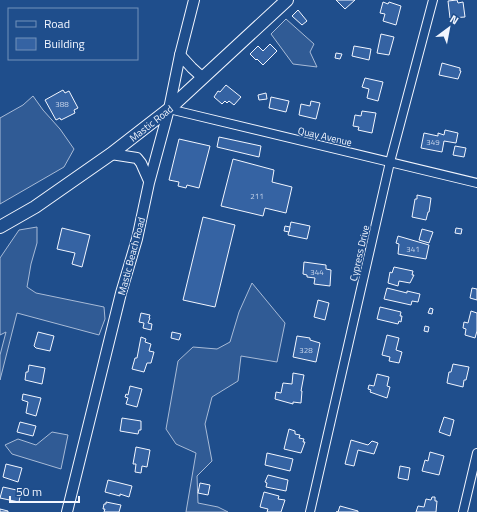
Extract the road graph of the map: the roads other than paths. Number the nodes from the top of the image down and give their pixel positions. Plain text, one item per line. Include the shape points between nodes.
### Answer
1 (194, 0) edge
2 (287, 0) edge
3 (433, 0) edge
4 (180, 56) junction
5 (203, 78) junction
6 (169, 109) junction
7 (111, 154) junction
8 (390, 162) junction
9 (150, 181) junction
10 (477, 183) edge
11 (0, 227) edge
12 (477, 453) edge
13 (67, 512) edge
14 (310, 512) edge
15 (463, 512) edge

1 - 4 street, Mastic Beach Road
2 - 5 main road, Mastic Road
3 - 8 street, Cypress Drive
4 - 5 street
4 - 6 street, Mastic Beach Road
5 - 6 main road, Mastic Road
6 - 7 main road, Mastic Road
6 - 8 street, Quay Avenue
6 - 9 street, Mastic Beach Road
7 - 9 street via 137,158
7 - 11 main road, Mastic Road via 35,208
8 - 10 street, Quay Avenue
8 - 14 street, Cypress Drive
9 - 13 street, Mastic Beach Road
12 - 15 street

